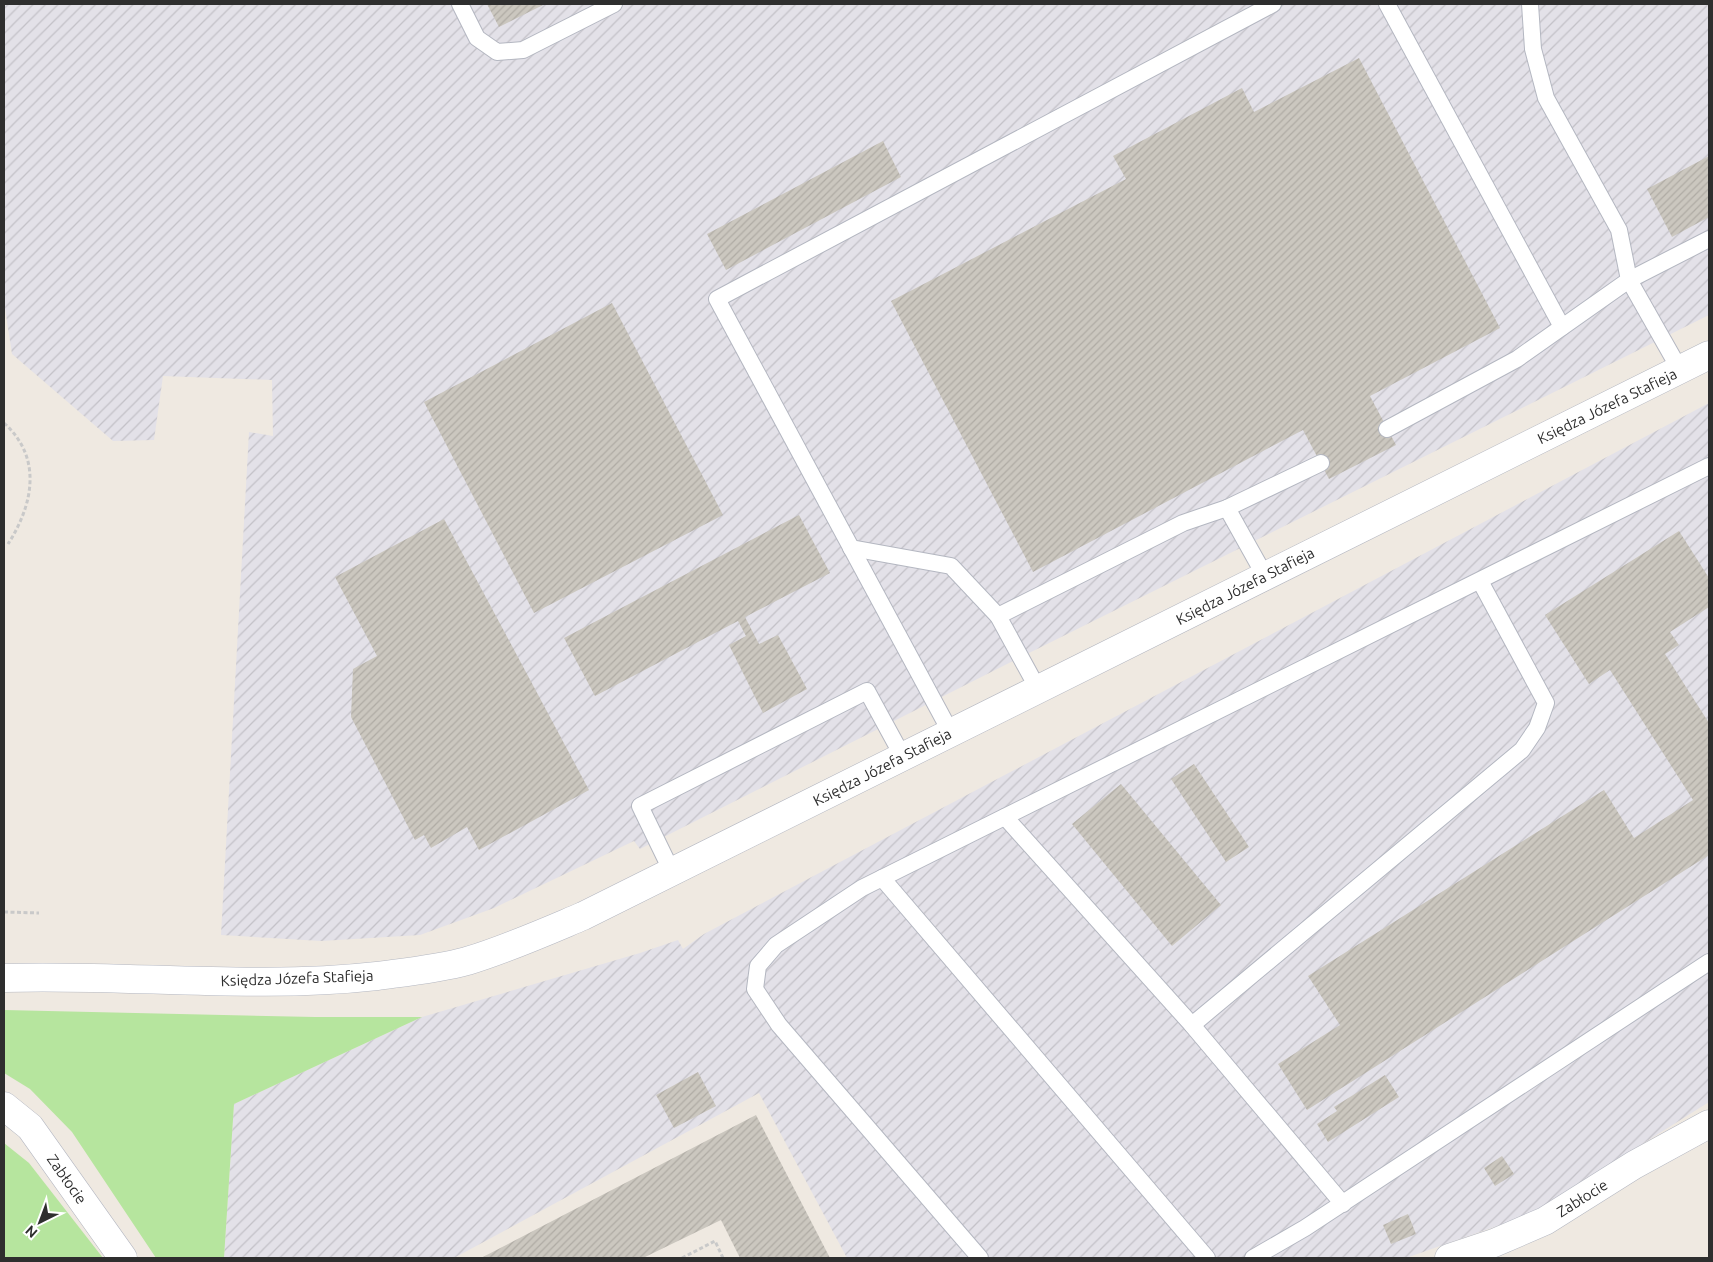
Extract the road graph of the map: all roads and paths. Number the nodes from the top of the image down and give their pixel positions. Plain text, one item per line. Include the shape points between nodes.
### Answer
1 (460, 4) edge
2 (614, 4) edge
3 (1273, 4) edge
4 (1387, 4) edge
5 (1530, 4) edge
6 (1709, 239) edge
7 (1629, 280) junction
8 (1562, 327) junction
9 (1709, 355) edge
10 (1680, 370) junction
11 (4, 423) edge
12 (1387, 429) dead end
13 (1320, 463) dead end
14 (1709, 466) edge
15 (1227, 508) junction
16 (8, 544) dead end
17 (851, 548) junction
18 (1265, 576) junction
19 (1480, 581) junction
20 (998, 616) junction
21 (1038, 689) junction
22 (951, 733) junction
23 (903, 757) junction
24 (1005, 817) junction
25 (672, 872) junction
26 (882, 878) junction
27 (4, 912) edge
28 (39, 913) dead end
29 (1709, 962) edge
30 (4, 978) edge
31 (1192, 1025) junction
32 (4, 1106) edge
33 (1709, 1124) edge
34 (1343, 1204) junction
35 (123, 1258) edge
36 (682, 1258) edge
37 (723, 1258) edge
38 (980, 1258) edge
39 (1207, 1258) edge
40 (1253, 1258) edge
41 (1449, 1258) edge

1 - 2 lane via 477,38 496,52 523,50
3 - 17 lane via 717,299
4 - 8 lane
5 - 7 lane via 1533,49 1546,98 1619,230
6 - 7 lane
7 - 8 lane
7 - 10 lane
8 - 12 lane via 1516,359
9 - 10 street, Księdza Józefa Stafieja
10 - 18 street, Księdza Józefa Stafieja
11 - 16 path via 23,449 30,473 26,508
13 - 15 lane
14 - 19 lane
15 - 18 lane
15 - 20 lane via 1183,522
17 - 20 lane via 951,566
17 - 22 lane
18 - 21 street, Księdza Józefa Stafieja
19 - 24 lane
19 - 31 lane via 1546,703 1537,728 1522,750
20 - 21 lane
21 - 22 street, Księdza Józefa Stafieja
22 - 23 street, Księdza Józefa Stafieja
23 - 25 street, Księdza Józefa Stafieja
23 - 25 lane via 867,691 640,806
24 - 26 lane
24 - 31 lane
25 - 30 street, Księdza Józefa Stafieja via 583,916 523,941 466,961 404,973 291,981
26 - 38 lane via 776,945 758,966 755,989 779,1025
26 - 39 lane
27 - 28 path
29 - 34 lane
31 - 34 lane
32 - 35 street, Zabłocie via 30,1127
33 - 41 street, Zabłocie via 1634,1165 1545,1221
34 - 40 lane
36 - 37 path via 715,1241

